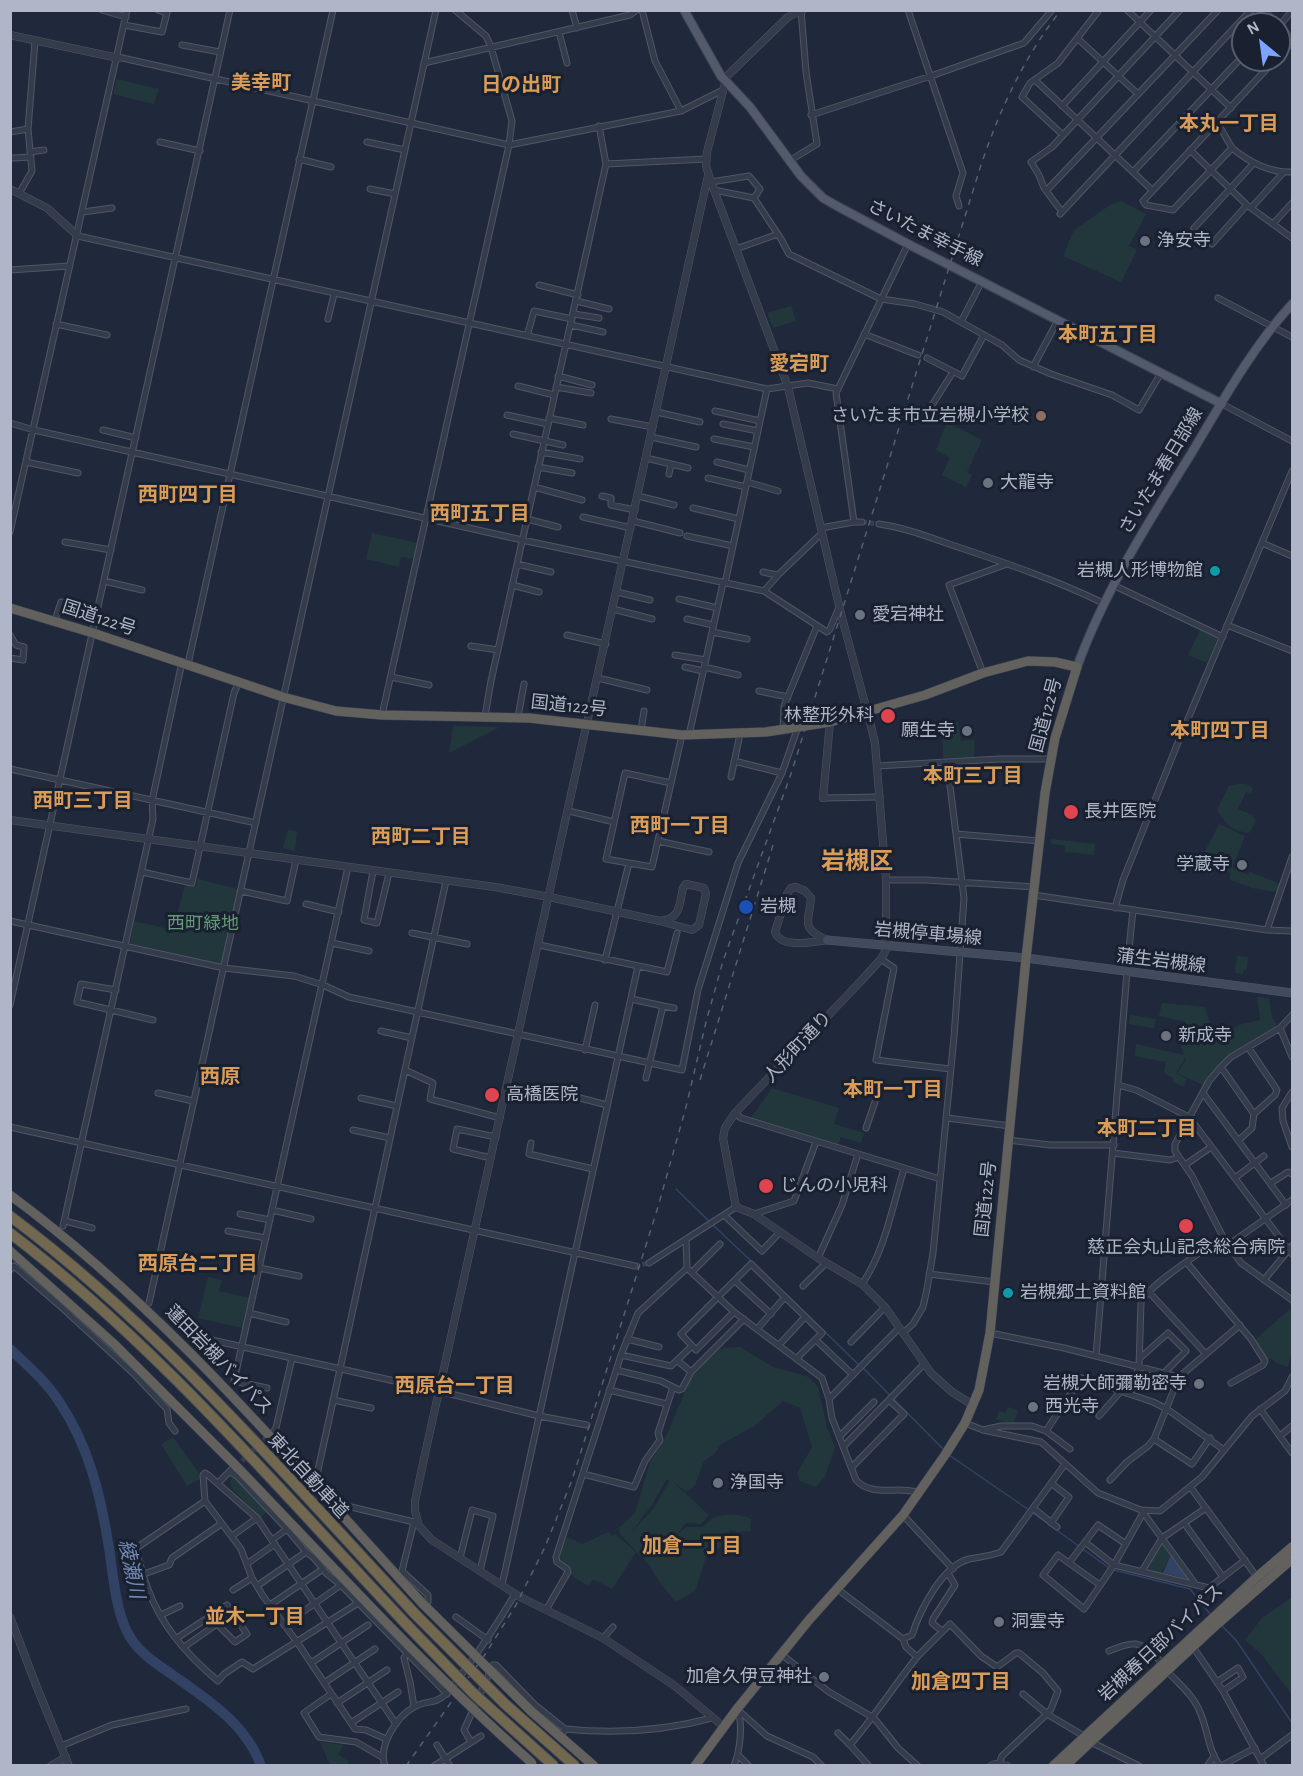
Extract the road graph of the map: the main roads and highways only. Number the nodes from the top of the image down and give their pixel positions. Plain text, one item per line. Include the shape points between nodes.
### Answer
1 (684, 10) edge
2 (1293, 304) edge
3 (1222, 404) junction
4 (10, 608) edge
5 (1077, 667) junction
6 (827, 940) road end
7 (1026, 958) junction
8 (1293, 993) edge
9 (10, 1195) edge
10 (10, 1216) edge
11 (10, 1233) edge
12 (10, 1251) edge
13 (1293, 1547) edge
14 (1293, 1559) edge
15 (1165, 1667) junction
16 (1088, 1739) junction
17 (533, 1765) edge
18 (554, 1766) edge
19 (575, 1766) edge
20 (594, 1766) edge
21 (695, 1766) edge
22 (1053, 1766) edge
23 (1065, 1766) edge

1 - 3 main road, さいたま幸手線 via 725,80 801,176 824,198
2 - 3 main road, さいたま春日部線 via 1272,326
3 - 5 main road, さいたま春日部線 via 1103,603
4 - 5 highway, 国道122号 via 336,711 518,717 686,735 740,734 830,722 1028,661
5 - 7 highway, 国道122号 via 1050,759
6 - 7 main road, 岩槻停車場線
7 - 8 main road, 蒲生岩槻線
7 - 21 highway, 国道122号 via 990,1333 984,1373 973,1406 903,1515 781,1654
9 - 20 highway, 蓮田岩槻バイパス, bridge via 96,1263 149,1312 426,1603 531,1710 562,1733
10 - 19 highway, 東北自動車道, bridge via 170,1355 416,1615
11 - 18 highway, 東北自動車道, bridge via 160,1364 473,1693
12 - 17 highway, bridge via 114,1344 400,1636
13 - 15 highway, 岩槻春日部バイパス via 1257,1576
14 - 15 highway, 岩槻春日部バイパス
15 - 16 highway, 岩槻春日部バイパス
16 - 22 highway, 岩槻春日部バイパス
16 - 23 highway, 岩槻春日部バイパス

